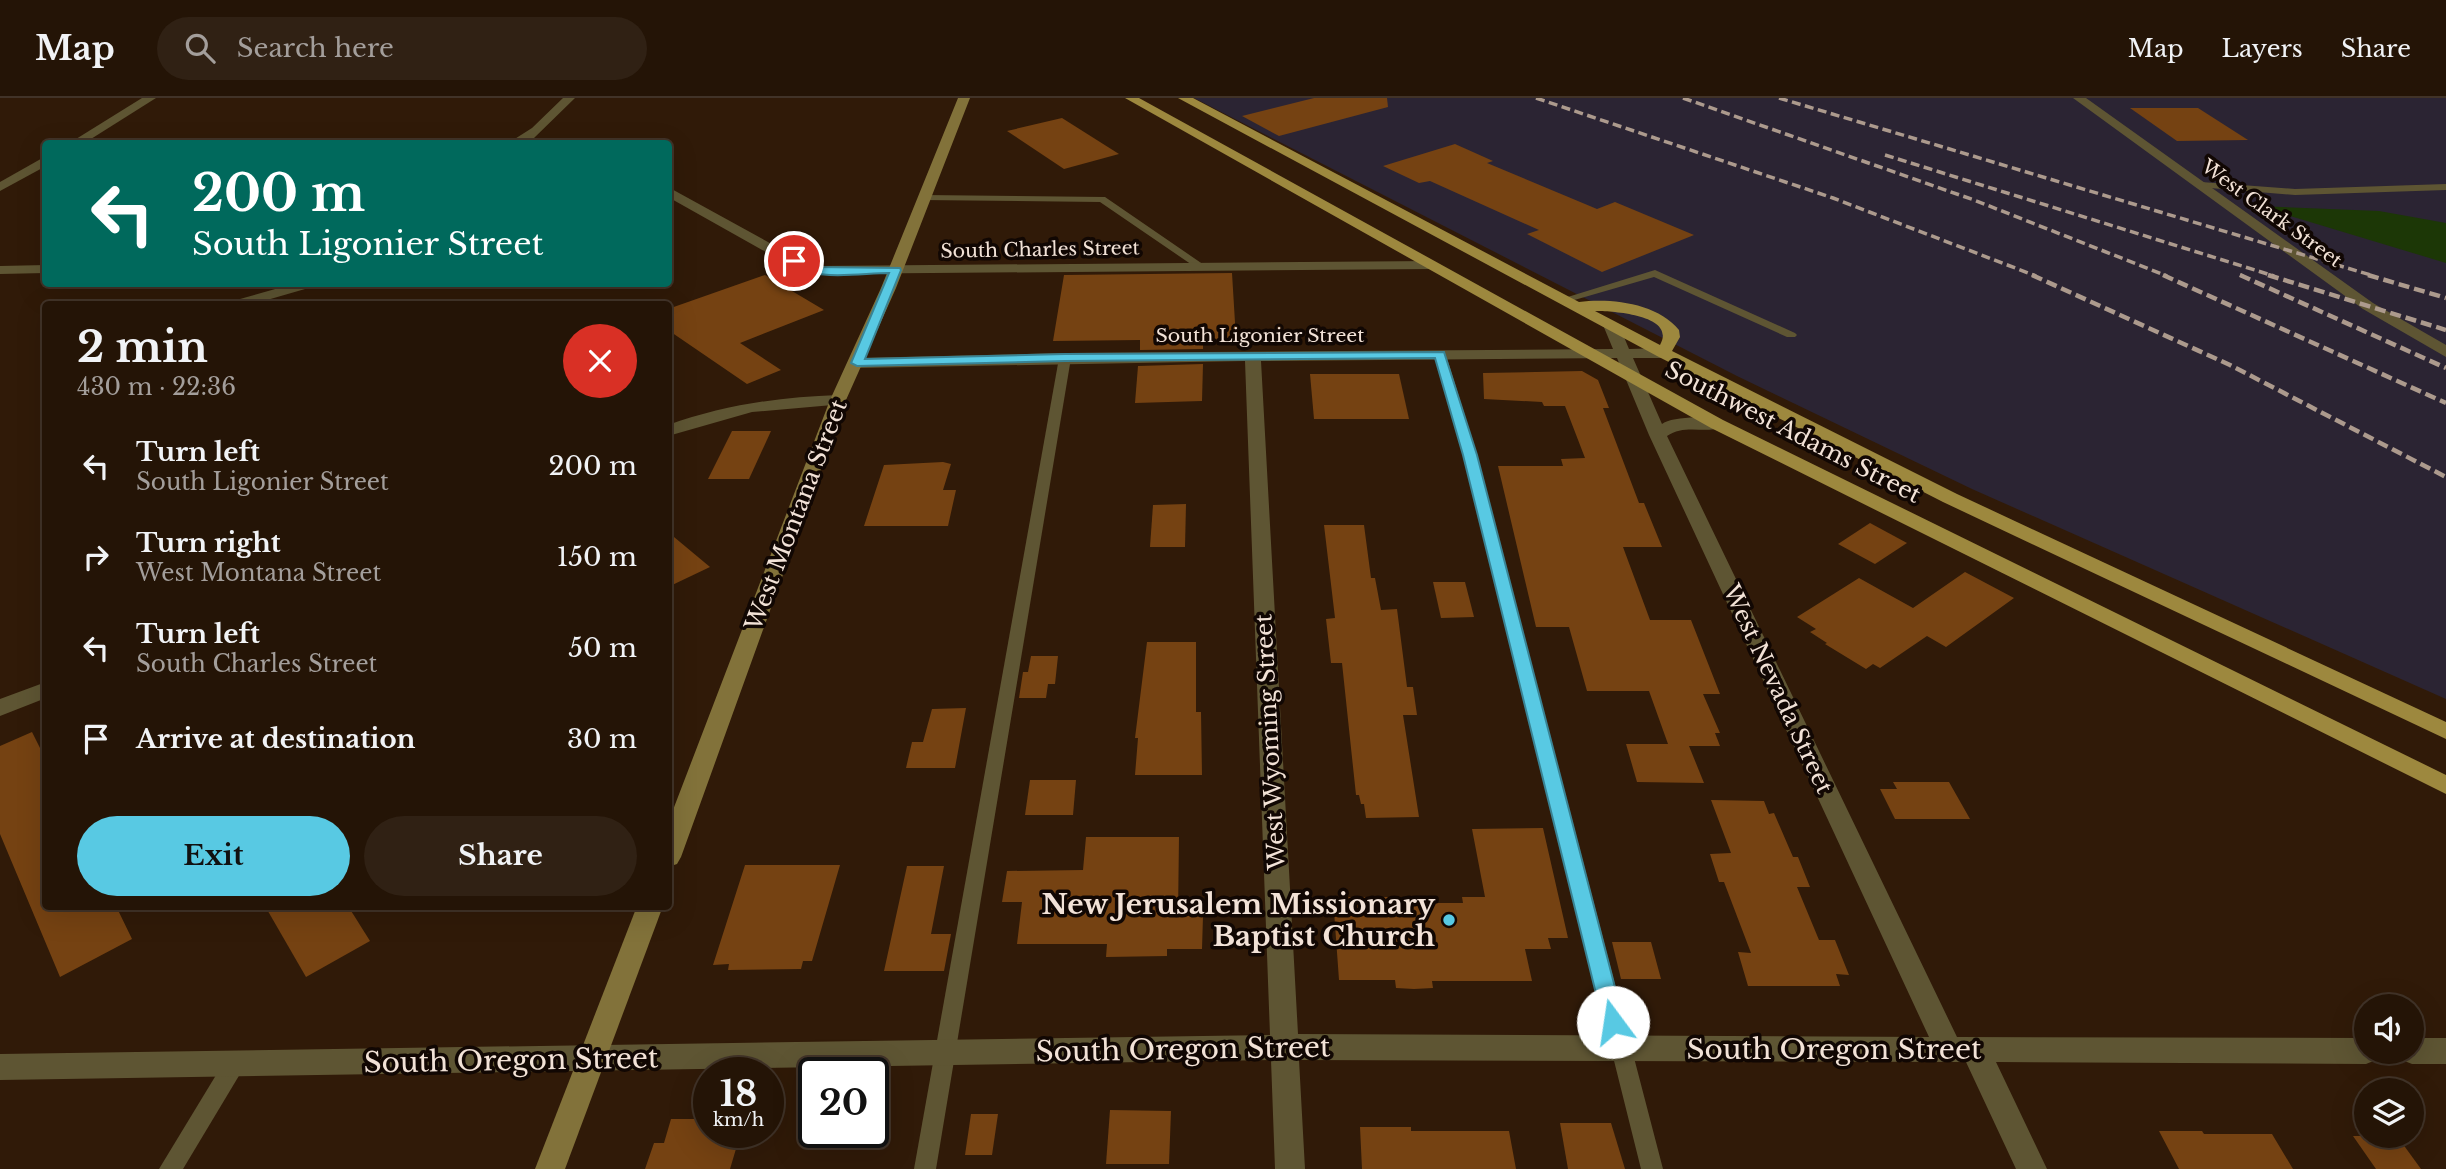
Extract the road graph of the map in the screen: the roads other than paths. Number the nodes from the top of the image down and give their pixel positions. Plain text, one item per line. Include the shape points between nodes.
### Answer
1 (150, 98) edge
2 (569, 98) edge
3 (964, 98) edge
4 (1131, 98) edge
5 (1184, 98) edge
6 (2079, 98) edge
7 (81, 140) edge
8 (523, 140) edge
9 (42, 162) edge
10 (2201, 186) junction
11 (0, 187) edge
12 (2446, 187) edge
13 (672, 193) edge
14 (924, 198) junction
15 (1433, 265) junction
16 (1202, 267) junction
17 (42, 269) edge
18 (0, 270) edge
19 (896, 270) junction
20 (297, 287) edge
21 (248, 301) edge
22 (1570, 303) junction
23 (1611, 326) junction
24 (1791, 335) dead end
25 (2446, 352) edge
26 (1622, 353) junction
27 (1663, 353) junction
28 (1591, 354) junction
29 (1440, 355) junction
30 (1253, 356) junction
31 (1065, 358) junction
32 (857, 363) junction
33 (1632, 375) junction
34 (838, 400) junction
35 (1717, 424) junction
36 (672, 430) edge
37 (1658, 435) junction
38 (42, 691) edge
39 (0, 708) edge
40 (2446, 731) edge
41 (2446, 785) edge
42 (672, 846) edge
43 (649, 910) edge
44 (1284, 1047) junction
45 (1620, 1049) junction
46 (1962, 1050) junction
47 (946, 1051) junction
48 (2354, 1051) edge
49 (2424, 1051) edge
50 (2446, 1051) edge
51 (594, 1059) junction
52 (235, 1063) junction
53 (0, 1068) edge
54 (170, 1169) edge
55 (550, 1169) edge
56 (925, 1169) edge
57 (1290, 1169) edge
58 (1651, 1169) edge
59 (2032, 1169) edge

1 - 7 street
2 - 8 street
3 - 14 street, West Montana Street
4 - 15 main road, Southwest Adams Street
5 - 22 main road, Southwest Adams Street
6 - 10 street, West Clark Street
9 - 11 street
10 - 12 lane via 2295,192
10 - 25 street, West Clark Street via 2368,306
13 - 19 street, South Charles Street via 803,267
14 - 16 lane via 1102,199
14 - 19 street, West Montana Street
15 - 16 street, South Charles Street
15 - 28 main road, Southwest Adams Street
16 - 19 street, South Charles Street
17 - 18 street
19 - 32 street, West Montana Street
20 - 21 street
22 - 23 main road, Southwest Adams Street
22 - 24 lane via 1655,273
22 - 27 main road via 1647,313 1671,330
23 - 26 street, West Nevada Street
23 - 27 main road, Southwest Adams Street
26 - 27 street, South Ligonier Street
26 - 28 street, South Ligonier Street
26 - 33 street, West Nevada Street
27 - 40 main road, Southwest Adams Street via 1950,498
28 - 29 street, South Ligonier Street
28 - 33 main road, Southwest Adams Street
29 - 30 street, South Ligonier Street
29 - 45 lane via 1470,455
30 - 31 street, South Ligonier Street
30 - 44 street, West Wyoming Street
31 - 32 street, South Ligonier Street
31 - 47 lane
32 - 34 street, West Montana Street
33 - 35 main road, Southwest Adams Street
33 - 37 street, West Nevada Street
34 - 36 street via 764,403
34 - 42 street, West Montana Street
35 - 37 street via 1673,424
35 - 41 main road, Southwest Adams Street
37 - 46 street, West Nevada Street
38 - 39 street
43 - 51 street
44 - 45 street, South Oregon Street
44 - 47 street, South Oregon Street
44 - 57 street, West Wyoming Street
45 - 46 street, South Oregon Street
45 - 58 lane
46 - 48 street, South Oregon Street
46 - 59 street, West Nevada Street
47 - 51 street, South Oregon Street
47 - 56 lane
49 - 50 street
51 - 52 street, South Oregon Street
51 - 55 street
52 - 53 street, South Oregon Street
52 - 54 lane

